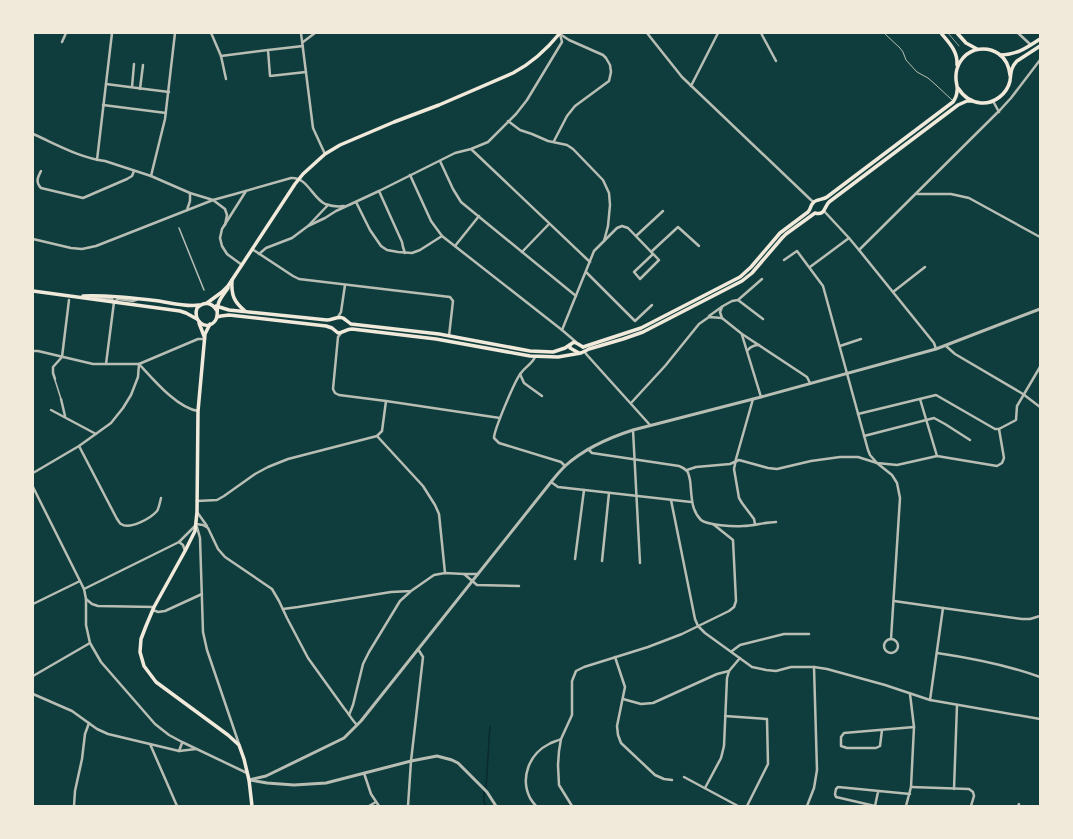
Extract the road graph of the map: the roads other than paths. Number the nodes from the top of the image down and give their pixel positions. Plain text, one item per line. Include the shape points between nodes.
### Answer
1 (66, 33) edge
2 (112, 33) edge
3 (175, 33) edge
4 (212, 33) edge
5 (301, 33) edge
6 (315, 33) edge
7 (647, 33) edge
8 (718, 33) edge
9 (762, 33) edge
10 (884, 33) edge
11 (941, 33) edge
12 (957, 33) edge
13 (1018, 33) edge
14 (560, 34) edge
15 (1040, 39) edge
16 (62, 42) dead end
17 (303, 44) junction
18 (1031, 45) junction
19 (1040, 46) edge
20 (978, 49) junction
21 (268, 50) junction
22 (1000, 55) junction
23 (221, 56) junction
24 (1040, 60) edge
25 (776, 61) dead end
26 (134, 64) dead end
27 (143, 65) dead end
28 (957, 68) junction
29 (306, 72) junction
30 (1010, 75) junction
31 (226, 79) dead end
32 (106, 84) junction
33 (957, 85) junction
34 (691, 86) junction
35 (132, 87) junction
36 (140, 89) junction
37 (169, 92) junction
38 (953, 101) junction
39 (972, 101) junction
40 (993, 101) junction
41 (103, 105) junction
42 (999, 112) junction
43 (166, 113) junction
44 (508, 121) junction
45 (33, 134) edge
46 (554, 142) junction
47 (471, 149) junction
48 (325, 154) junction
49 (97, 160) junction
50 (440, 161) junction
51 (41, 171) dead end
52 (134, 171) junction
53 (410, 175) junction
54 (151, 176) junction
55 (299, 179) junction
56 (246, 191) junction
57 (379, 191) junction
58 (190, 193) junction
59 (916, 194) junction
60 (213, 200) junction
61 (820, 200) junction
62 (356, 202) junction
63 (812, 202) junction
64 (328, 204) junction
65 (347, 206) junction
66 (811, 208) junction
67 (187, 210) junction
68 (663, 211) dead end
69 (824, 212) junction
70 (815, 214) junction
71 (479, 216) junction
72 (549, 224) junction
73 (225, 225) junction
74 (308, 226) junction
75 (179, 228) dead end
76 (442, 236) junction
77 (636, 236) junction
78 (1040, 237) edge
79 (849, 238) junction
80 (33, 239) edge
81 (604, 241) junction
82 (455, 246) junction
83 (699, 246) dead end
84 (252, 250) junction
85 (860, 250) junction
86 (522, 252) junction
87 (405, 253) junction
88 (652, 253) junction
89 (259, 254) junction
90 (784, 260) dead end
91 (590, 262) junction
92 (242, 264) junction
93 (810, 267) junction
94 (925, 267) dead end
95 (586, 272) junction
96 (762, 279) dead end
97 (232, 280) junction
98 (345, 285) junction
99 (204, 290) dead end
100 (33, 291) edge
101 (893, 292) junction
102 (76, 296) junction
103 (84, 296) junction
104 (576, 296) junction
105 (140, 299) junction
106 (69, 300) dead end
107 (738, 300) junction
108 (113, 302) junction
109 (206, 303) junction
110 (199, 305) junction
111 (652, 305) dead end
112 (722, 306) junction
113 (217, 309) junction
114 (1040, 309) edge
115 (246, 312) junction
116 (341, 312) junction
117 (709, 317) junction
118 (217, 318) junction
119 (336, 318) junction
120 (722, 318) junction
121 (345, 319) junction
122 (763, 319) dead end
123 (198, 321) junction
124 (210, 324) junction
125 (332, 328) junction
126 (345, 330) junction
127 (562, 330) junction
128 (336, 332) junction
129 (341, 333) junction
130 (742, 334) junction
131 (449, 336) junction
132 (338, 337) junction
133 (205, 339) junction
134 (861, 339) dead end
135 (572, 342) junction
136 (760, 346) junction
137 (840, 346) junction
138 (946, 346) junction
139 (589, 349) junction
140 (936, 349) junction
141 (33, 351) edge
142 (583, 351) junction
143 (748, 351) junction
144 (587, 355) junction
145 (62, 357) junction
146 (535, 357) junction
147 (106, 364) junction
148 (139, 364) junction
149 (1040, 367) edge
150 (520, 374) junction
151 (847, 374) junction
152 (55, 379) joint
153 (810, 383) junction
154 (1023, 394) junction
155 (542, 396) dead end
156 (761, 397) junction
157 (62, 399) joint
158 (753, 399) junction
159 (920, 399) junction
160 (386, 400) junction
161 (631, 403) junction
162 (1040, 407) edge
163 (51, 410) dead end
164 (198, 411) junction
165 (858, 414) junction
166 (65, 416) junction
167 (500, 418) junction
168 (927, 420) junction
169 (650, 425) junction
170 (999, 429) junction
171 (633, 430) junction
172 (96, 434) junction
173 (377, 436) junction
174 (864, 436) junction
175 (970, 440) dead end
176 (79, 446) junction
177 (587, 449) junction
178 (937, 456) junction
179 (635, 459) junction
180 (735, 462) junction
181 (877, 463) junction
182 (565, 466) junction
183 (687, 470) junction
184 (33, 473) edge
185 (551, 482) junction
186 (33, 487) edge
187 (584, 490) junction
188 (610, 493) junction
189 (636, 496) junction
190 (161, 498) dead end
191 (671, 500) junction
192 (197, 501) junction
193 (691, 502) junction
194 (197, 512) junction
195 (776, 522) dead end
196 (196, 524) junction
197 (713, 524) junction
198 (755, 524) junction
199 (208, 528) junction
200 (179, 542) junction
201 (185, 551) junction
202 (575, 559) dead end
203 (602, 561) dead end
204 (640, 563) dead end
205 (445, 573) junction
206 (464, 574) junction
207 (478, 574) junction
208 (80, 581) junction
209 (472, 581) junction
210 (519, 586) dead end
211 (84, 589) junction
212 (411, 591) junction
213 (202, 594) junction
214 (86, 599) junction
215 (894, 601) junction
216 (33, 604) edge
217 (943, 608) junction
218 (153, 609) junction
219 (283, 609) junction
220 (1040, 616) edge
221 (698, 626) junction
222 (809, 634) dead end
223 (891, 639) junction
224 (90, 643) junction
225 (418, 649) junction
226 (732, 651) junction
227 (937, 652) junction
228 (615, 657) junction
229 (740, 658) junction
230 (814, 667) junction
231 (729, 671) junction
232 (33, 676) edge
233 (1040, 677) edge
234 (33, 694) edge
235 (910, 694) junction
236 (623, 699) junction
237 (930, 700) junction
238 (957, 705) junction
239 (349, 715) junction
240 (725, 716) junction
241 (1040, 719) edge
242 (89, 723) junction
243 (357, 726) junction
244 (914, 727) junction
245 (882, 730) junction
246 (561, 739) junction
247 (182, 742) junction
248 (150, 744) junction
249 (239, 745) junction
250 (196, 749) junction
251 (179, 752) junction
252 (411, 762) junction
253 (247, 773) junction
254 (364, 774) junction
255 (684, 777) dead end
256 (249, 780) junction
257 (672, 780) dead end
258 (911, 787) junction
259 (704, 788) junction
260 (954, 789) junction
261 (878, 792) junction
262 (910, 794) junction
263 (376, 802) junction
264 (74, 806) edge
265 (177, 806) edge
266 (252, 806) edge
267 (370, 806) edge
268 (379, 806) edge
269 (408, 806) edge
270 (496, 806) edge
271 (536, 806) edge
272 (572, 806) edge
273 (738, 806) edge
274 (747, 806) edge
275 (807, 806) edge
276 (906, 806) edge
277 (971, 806) edge

1 - 16 street
2 - 32 street
3 - 37 street
4 - 23 street
5 - 17 street
6 - 17 street
7 - 34 street
8 - 34 street
9 - 25 street
10 - 38 lane via 900,48 906,60 917,72 928,78
11 - 28 main road via 957,55
12 - 20 main road via 966,43
13 - 18 street
14 - 44 street via 562,42 527,100
14 - 46 street via 602,55 608,61 611,72 609,81 574,106
14 - 48 main road via 544,51 513,73 347,142
15 - 18 main road
17 - 21 street
17 - 29 street
18 - 22 main road via 1017,53
19 - 30 main road via 1017,60
20 - 22 main road via 989,49
20 - 28 main road via 967,54
21 - 23 street
21 - 29 street via 270,76
22 - 30 main road via 1007,64
23 - 31 street
24 - 42 street
26 - 35 street
27 - 36 street
28 - 33 main road
29 - 48 street via 313,128
30 - 40 main road via 1006,91
32 - 35 street
32 - 41 street
33 - 38 main road via 957,94
33 - 39 main road via 963,95
34 - 63 street
35 - 36 street
36 - 37 street
37 - 43 street
38 - 61 main road via 841,187
39 - 40 main road
39 - 69 main road via 958,105 829,202
40 - 42 street
41 - 43 street
41 - 49 street
42 - 59 street
43 - 54 street
44 - 46 street via 520,130
44 - 47 street via 488,142
45 - 49 street
46 - 81 street via 573,149 603,180 609,192 610,220
47 - 50 street via 455,153
47 - 72 street
48 - 55 main road
49 - 52 street
50 - 53 street
50 - 71 street via 458,198
51 - 52 street via 37,182 41,188 83,198 127,179
52 - 54 street
53 - 57 street
53 - 76 street via 431,221
54 - 58 street
55 - 56 street via 291,178
55 - 64 street via 322,202
55 - 84 main road
56 - 60 street
56 - 73 street
57 - 62 street
57 - 87 street
58 - 60 street
58 - 67 street
59 - 78 street via 951,194 969,198
59 - 85 street
60 - 67 street
60 - 73 street via 225,209
61 - 63 main road
61 - 69 main road via 824,203
62 - 65 street
62 - 87 street via 381,246 387,250
63 - 66 main road
64 - 65 street
64 - 74 street
65 - 74 street
66 - 70 main road
66 - 142 main road via 780,233 740,277 641,328
67 - 80 street via 96,246 82,249
68 - 77 street
69 - 70 main road
69 - 79 street
70 - 139 main road via 782,238 742,281 643,332
71 - 82 street
71 - 86 street
72 - 86 street
72 - 91 street
73 - 92 street via 220,234 222,246 226,254
74 - 89 street via 292,238 266,248
75 - 99 street
76 - 82 street
76 - 87 street via 420,250
77 - 81 street via 622,226
77 - 88 street
79 - 85 street
79 - 93 street
81 - 91 street via 594,251
82 - 127 street
83 - 88 street via 678,227
84 - 89 street
84 - 92 main road
85 - 101 street
86 - 104 street
88 - 88 street via 634,272 640,279 659,260
89 - 98 street via 296,278
90 - 93 street via 797,251
91 - 95 street
92 - 97 main road
93 - 137 street via 824,286
94 - 101 street
95 - 104 street
95 - 111 street via 635,321
96 - 107 street
97 - 109 main road via 222,292
97 - 113 main road
97 - 115 main road via 234,299
98 - 116 street
98 - 131 street via 450,297 453,301
100 - 102 main road
101 - 140 street via 934,343
102 - 103 main road
102 - 108 main road
103 - 105 main road
103 - 108 street via 112,299
104 - 127 street
105 - 108 street via 118,299
105 - 110 main road
106 - 145 street
107 - 112 street
107 - 122 street
108 - 123 main road via 186,312
108 - 147 street
109 - 110 main road
109 - 113 main road
110 - 123 main road via 196,312
112 - 117 street
112 - 120 street
113 - 115 main road
113 - 118 main road
114 - 138 street
115 - 119 main road via 325,320
116 - 119 street
116 - 121 street
117 - 120 street
117 - 161 street via 699,324
118 - 124 main road
118 - 125 main road via 229,315
119 - 121 main road
119 - 125 main road
120 - 130 street
121 - 126 main road
121 - 131 main road via 351,324
123 - 124 main road
123 - 133 main road
124 - 133 main road
125 - 128 main road
126 - 129 main road
126 - 146 main road via 436,339
127 - 135 street
128 - 129 main road
128 - 132 street
129 - 132 street
130 - 136 street
130 - 143 street
131 - 135 main road via 546,352 558,350
132 - 160 street via 334,393
133 - 148 street via 198,339
133 - 164 main road
134 - 137 street
135 - 142 main road
135 - 142 main road via 572,350
136 - 143 street via 750,347
136 - 153 street via 807,377
137 - 151 street
138 - 140 street
138 - 154 street via 955,354
139 - 142 main road
139 - 144 street
140 - 151 street
141 - 145 street
142 - 144 street
142 - 146 main road via 558,357
143 - 156 street
144 - 161 street
145 - 147 street via 93,364
145 - 152 street via 53,367
146 - 150 street
147 - 148 street
148 - 164 street via 178,402 186,408
148 - 172 street via 138,377 131,395 111,423
149 - 154 street
150 - 155 street via 524,383
150 - 167 street
151 - 153 street
151 - 165 street
152 - 157 street
153 - 156 street
154 - 162 street
154 - 170 street via 1017,406 1016,420
156 - 158 street
157 - 166 street
158 - 169 street
158 - 180 street
159 - 165 street
159 - 168 street
159 - 170 street via 936,395 994,429
160 - 167 street
160 - 173 street via 382,432
161 - 169 street
163 - 166 street
164 - 192 main road
165 - 174 street
166 - 172 street
167 - 182 street via 494,435 496,441 561,462
168 - 174 street
168 - 175 street via 934,418
168 - 178 street
169 - 171 street
170 - 178 street via 1004,458 997,466
171 - 177 street
171 - 179 street
172 - 176 street
173 - 192 street via 288,459 255,474 216,500
173 - 205 street via 423,486 435,505 439,514
174 - 181 street via 870,455
176 - 184 street
176 - 190 street via 121,524 134,525 151,517 158,510
177 - 179 street via 592,453
177 - 182 street
178 - 181 street via 897,465
179 - 183 street via 679,466
179 - 189 street
180 - 181 street via 739,460 777,469 840,457 858,457
180 - 183 street
180 - 198 street via 739,498
181 - 215 street via 892,475 897,483 900,498
182 - 185 street
183 - 193 street
185 - 187 street via 558,487
185 - 207 street
186 - 208 street
187 - 188 street
187 - 202 street
188 - 189 street
188 - 203 street
189 - 191 street
189 - 204 street
191 - 193 street
191 - 221 street
192 - 194 main road
193 - 197 street via 702,521
194 - 196 main road
194 - 199 street
195 - 198 street
196 - 199 street
196 - 200 street
196 - 201 main road
196 - 213 street via 200,538
197 - 198 street via 742,527
197 - 221 street via 733,540 736,601 730,611
199 - 219 street via 225,557 272,589
200 - 201 street
200 - 211 street
201 - 218 main road
205 - 206 street
205 - 212 street via 434,575
206 - 207 street
206 - 209 street
207 - 209 street
208 - 211 street
208 - 216 street
209 - 210 street via 477,585
209 - 225 street
211 - 214 street
212 - 219 street
212 - 239 street via 400,601 369,652
213 - 218 street via 165,611 158,612
213 - 249 street via 203,632 207,650
214 - 218 street via 98,606
214 - 224 street via 86,626
215 - 217 street
215 - 223 street
217 - 220 street via 1022,619
217 - 227 street
218 - 249 main road via 141,639 140,652 144,666 156,682
219 - 239 street via 308,658
221 - 226 street
221 - 228 street via 648,647
222 - 226 street via 784,634 740,646
223 - 223 street via 886,641 884,646 886,652 892,653 896,652 898,647
224 - 232 street
224 - 247 street via 101,662 155,724
225 - 243 street
225 - 252 street via 423,657
226 - 229 street
227 - 233 street via 1022,670
227 - 237 street
228 - 236 street via 625,686
228 - 246 street via 576,671 572,681 572,715
229 - 230 street via 752,667 766,670
229 - 231 street
230 - 235 street
230 - 275 street via 817,770
231 - 236 street via 652,703 641,704
231 - 240 street via 726,678
234 - 242 street via 72,711
235 - 237 street
235 - 244 street
236 - 257 street via 617,726 622,743 655,775
237 - 238 street
238 - 241 street
238 - 260 street
239 - 243 street
240 - 259 street via 721,758
240 - 274 street via 767,719 768,764
242 - 248 street via 108,734
242 - 264 street
243 - 256 street via 344,738 266,776
244 - 245 street
244 - 258 street
245 - 245 street via 844,733 841,737 841,746 876,748 880,746
246 - 271 street via 540,750 533,757 527,770 526,785 530,799
246 - 272 street via 558,765 560,785
247 - 250 street
247 - 251 street
248 - 251 street
248 - 265 street
249 - 253 main road
250 - 251 street
250 - 253 street
252 - 254 street
252 - 269 street
252 - 270 street via 437,756 458,763 487,792
253 - 256 main road
254 - 256 street via 320,784 294,785
254 - 263 street
255 - 259 street
256 - 266 main road
258 - 260 street
258 - 262 street
259 - 273 street
260 - 277 street via 969,789 973,792
261 - 261 street via 838,788 834,794 836,797 875,806
261 - 262 street
262 - 276 street
263 - 267 street
263 - 268 street

